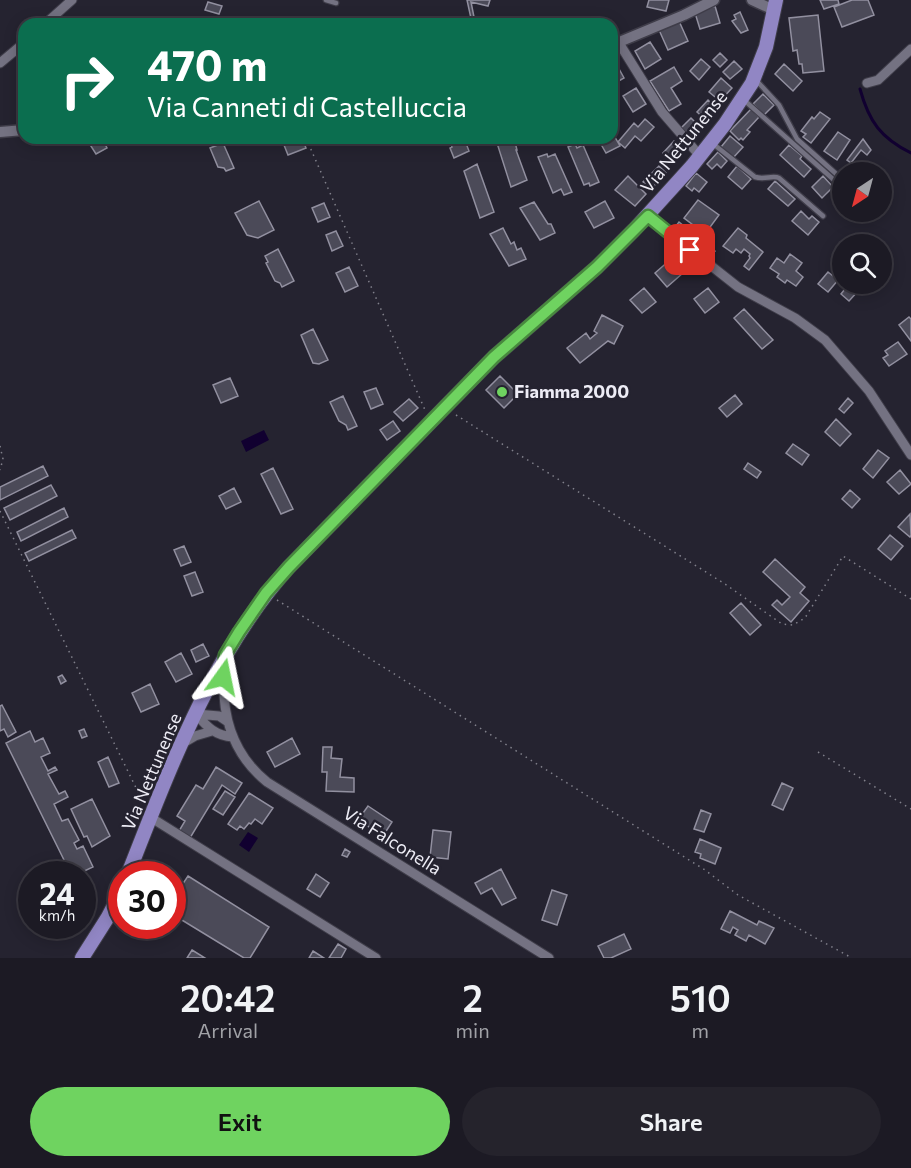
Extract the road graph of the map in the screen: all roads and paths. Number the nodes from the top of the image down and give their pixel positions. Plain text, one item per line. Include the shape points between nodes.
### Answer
1 (72, 0) edge
2 (326, 0) edge
3 (714, 0) edge
4 (752, 0) edge
5 (336, 3) dead end
6 (775, 5) edge
7 (52, 18) edge
8 (618, 43) edge
9 (18, 48) edge
10 (618, 48) edge
11 (911, 49) edge
12 (0, 63) edge
13 (754, 79) junction
14 (867, 83) dead end
15 (743, 99) junction
16 (18, 130) edge
17 (0, 132) edge
18 (711, 142) junction
19 (309, 144) edge
20 (700, 156) junction
21 (832, 170) edge
22 (832, 178) edge
23 (648, 216) junction
24 (823, 216) dead end
25 (444, 408) junction
26 (430, 422) junction
27 (0, 446) edge
28 (911, 455) edge
29 (0, 470) edge
30 (0, 511) edge
31 (266, 593) junction
32 (911, 599) edge
33 (225, 655) junction
34 (196, 714) junction
35 (228, 722) junction
36 (212, 731) junction
37 (233, 737) junction
38 (183, 743) junction
39 (818, 752) dead end
40 (911, 809) edge
41 (150, 817) junction
42 (133, 861) edge
43 (108, 917) edge
44 (82, 958) edge
45 (376, 958) edge
46 (549, 958) edge
47 (852, 958) edge

1 - 7 street
2 - 5 lane
3 - 8 street
4 - 6 street
6 - 13 main road, Via Nettunense
9 - 12 street
10 - 20 street via 662,112
11 - 14 street via 878,80
13 - 15 main road, Via Nettunense
13 - 21 lane via 779,105 797,139
15 - 18 main road, Via Nettunense
15 - 22 lane
16 - 17 street
18 - 20 main road, Via Nettunense
18 - 24 lane via 755,177 779,178
19 - 26 path
20 - 23 main road, Via Nettunense
23 - 25 main road, Via Nettunense
23 - 28 street via 738,288 819,334 869,391
25 - 26 main road, Via Nettunense
25 - 32 path via 725,584 782,624 793,625 805,618 843,556
26 - 31 main road, Via Nettunense
27 - 29 path
30 - 41 path
31 - 33 main road, Via Nettunense
31 - 47 path via 698,865 738,895
33 - 34 main road, Via Nettunense
33 - 35 street, Via Falconella via 223,690
34 - 35 street via 219,716
34 - 36 street
34 - 38 main road, Via Nettunense
35 - 37 street, Via Falconella
36 - 37 street
36 - 38 street
37 - 46 street, Via Falconella via 245,761 267,782
38 - 41 main road, Via Nettunense
39 - 40 path
41 - 42 main road, Via Nettunense
41 - 45 street
43 - 44 main road

